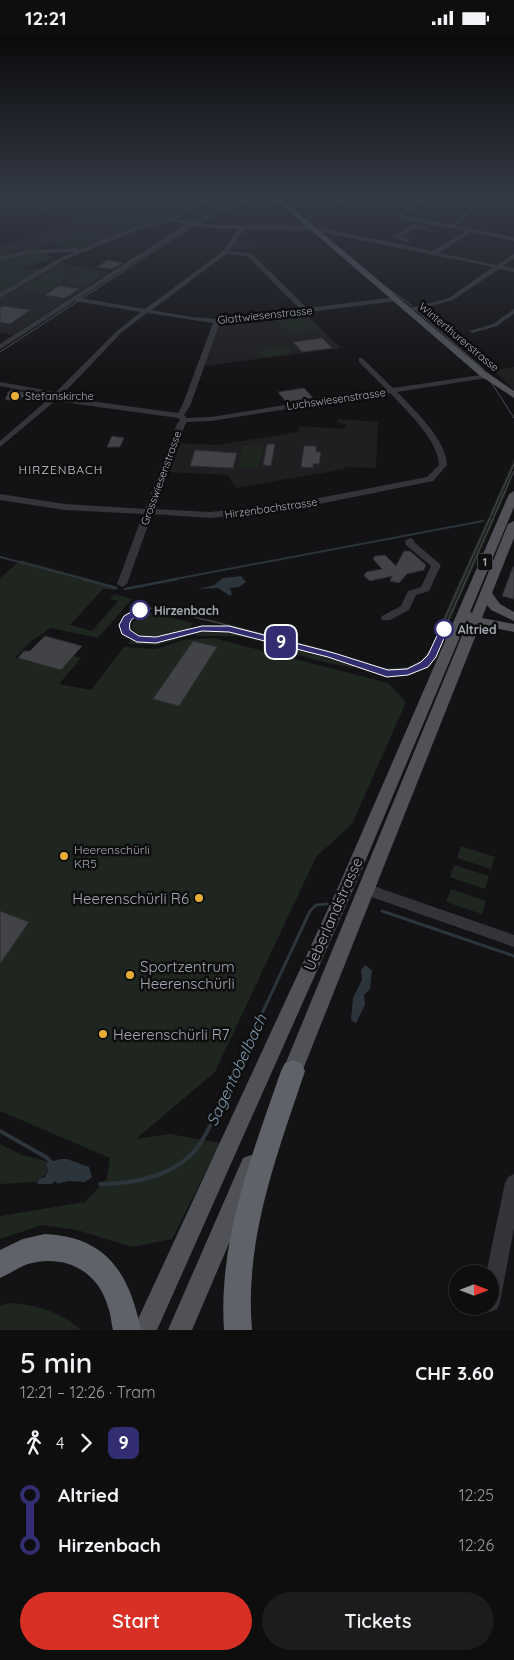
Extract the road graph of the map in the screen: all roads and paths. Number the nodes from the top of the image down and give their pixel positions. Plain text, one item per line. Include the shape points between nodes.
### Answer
1 (61, 259) edge
2 (135, 259) edge
3 (215, 259) edge
4 (254, 259) edge
5 (349, 259) edge
6 (464, 259) edge
7 (509, 259) edge
8 (499, 267) junction
9 (514, 270) edge
10 (0, 296) edge
11 (74, 299) junction
12 (396, 299) junction
13 (305, 310) junction
14 (410, 310) junction
15 (145, 311) junction
16 (514, 311) edge
17 (217, 321) junction
18 (472, 331) dead end
19 (0, 347) edge
20 (362, 360) dead end
21 (487, 376) junction
22 (0, 383) edge
23 (392, 391) junction
24 (513, 396) edge
25 (56, 397) junction
26 (182, 417) junction
27 (0, 445) edge
28 (514, 494) edge
29 (0, 497) edge
30 (148, 512) junction
31 (514, 524) edge
32 (410, 541) dead end
33 (122, 585) dead end
34 (486, 593) junction
35 (472, 615) junction
36 (514, 617) edge
37 (386, 618) dead end
38 (514, 622) edge
39 (514, 628) edge
40 (357, 886) junction
41 (514, 941) edge
42 (293, 1071) junction
43 (514, 1183) edge
44 (0, 1264) edge
45 (497, 1265) edge
46 (127, 1330) edge
47 (145, 1330) edge
48 (180, 1330) edge
49 (238, 1330) edge

1 - 10 street
2 - 11 street
3 - 15 street
4 - 13 street
5 - 12 main road, Winterthurerstrasse
6 - 8 street
7 - 8 street
8 - 9 street
8 - 14 street via 451,299
11 - 15 street, Glattwiesenstrasse
11 - 19 street
12 - 13 street, Glattwiesenstrasse
12 - 14 main road, Winterthurerstrasse
13 - 17 street, Glattwiesenstrasse
14 - 21 main road, Winterthurerstrasse
15 - 17 street, Glattwiesenstrasse
15 - 25 street via 113,338
16 - 18 street via 495,325
17 - 26 street, Grosswiesenstrasse
20 - 23 street, Hirzenbachstrasse
21 - 23 street, Luchswiesenstrasse
21 - 24 main road, Winterthurerstrasse
22 - 25 street, Luchswiesenstrasse
23 - 26 street, Luchswiesenstrasse via 211,419
23 - 30 street, Hirzenbachstrasse via 424,426 443,455 443,465 430,479 319,501 230,514
25 - 26 street, Luchswiesenstrasse
25 - 27 street
26 - 30 street, Grosswiesenstrasse
28 - 35 main road, Ueberlandstrasse / 1
29 - 30 street, Hirzenbachstrasse via 65,507
30 - 33 street, Grosswiesenstrasse
31 - 34 main road, Ueberlandstrasse / 1
32 - 37 street via 412,547 436,565 424,589 412,593 405,608
34 - 35 main road, Ueberlandstrasse
34 - 36 main road via 495,607
35 - 38 main road
35 - 39 main road
35 - 40 main road, Ueberlandstrasse
40 - 41 street
40 - 42 main road, Ueberlandstrasse
40 - 47 main road, Ueberlandstrasse
42 - 48 main road, Ueberlandstrasse
42 - 49 highway via 242,1241 236,1288
43 - 45 street
44 - 46 highway via 40,1247 63,1248 84,1255 102,1268 114,1286

